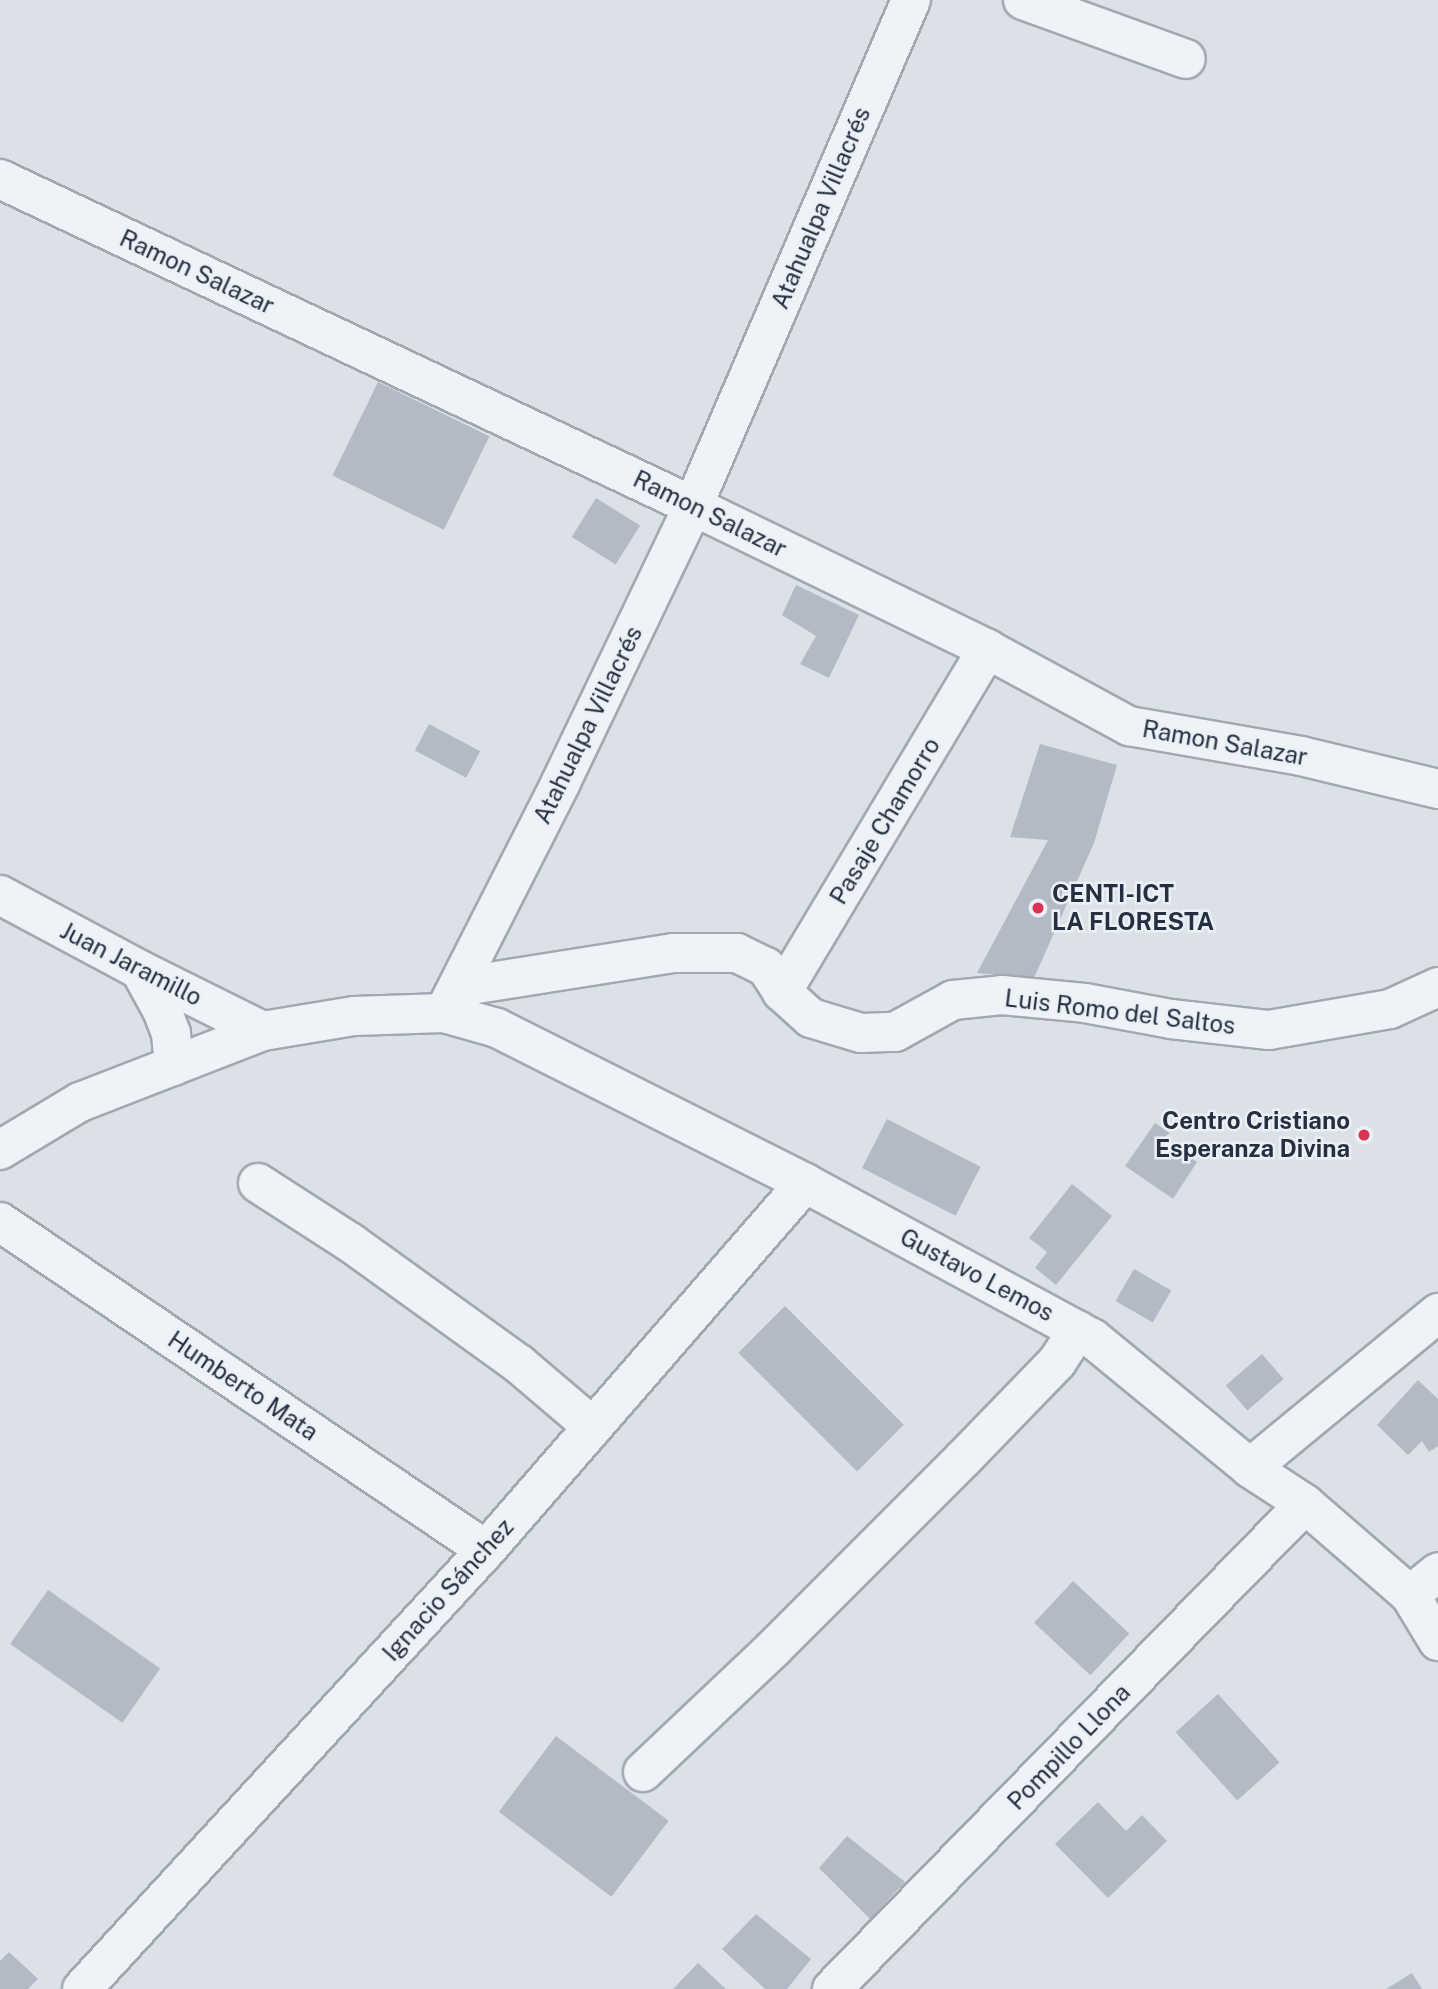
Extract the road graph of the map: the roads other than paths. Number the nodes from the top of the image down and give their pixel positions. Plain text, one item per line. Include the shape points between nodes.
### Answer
1 (911, 0) edge
2 (1023, 0) edge
3 (1186, 59) dead end
4 (0, 179) edge
5 (693, 506) junction
6 (988, 649) junction
7 (1438, 789) edge
8 (0, 895) edge
9 (140, 970) junction
10 (1438, 987) edge
11 (782, 992) junction
12 (451, 1000) junction
13 (263, 1031) junction
14 (174, 1066) junction
15 (0, 1150) edge
16 (258, 1183) dead end
17 (806, 1183) junction
18 (0, 1222) edge
19 (1438, 1313) edge
20 (1078, 1330) junction
21 (593, 1427) junction
22 (1250, 1468) junction
23 (1306, 1504) junction
24 (486, 1550) junction
25 (1424, 1583) edge
26 (1438, 1641) edge
27 (643, 1772) dead end
28 (82, 1989) edge
29 (832, 1989) edge

1 - 5 street, Atahualpa Villacrés
2 - 3 street
4 - 5 street, Ramon Salazar
5 - 6 street, Ramon Salazar
5 - 12 street, Atahualpa Villacrés
6 - 7 street, Ramon Salazar via 1129,726 1301,756
6 - 11 street, Pasaje Chamorro
8 - 9 street, Juan Jaramillo
9 - 13 street, Juan Jaramillo
9 - 14 street via 162,1010
10 - 11 street, Luis Romo del Saltos via 1390,1009 1269,1030 1002,995 953,1000 895,1032 861,1033 811,1018
11 - 12 street, Luis Romo del Saltos via 766,967 737,953 673,953
12 - 13 street
12 - 17 street, Gustavo Lemos
13 - 14 street
14 - 15 street via 80,1102
16 - 21 street via 351,1243 519,1364
17 - 20 street, Gustavo Lemos
17 - 21 street, Ignacio Sánchez
18 - 24 street, Humberto Mata
19 - 22 street
20 - 22 street, Gustavo Lemos
20 - 27 street via 1057,1362 944,1478
21 - 24 street, Ignacio Sánchez
22 - 23 street, Gustavo Lemos
23 - 25 street, Gustavo Lemos
23 - 29 street, Pompillo Llona
24 - 28 street, Ignacio Sánchez
25 - 26 street, Gustavo Lemos

